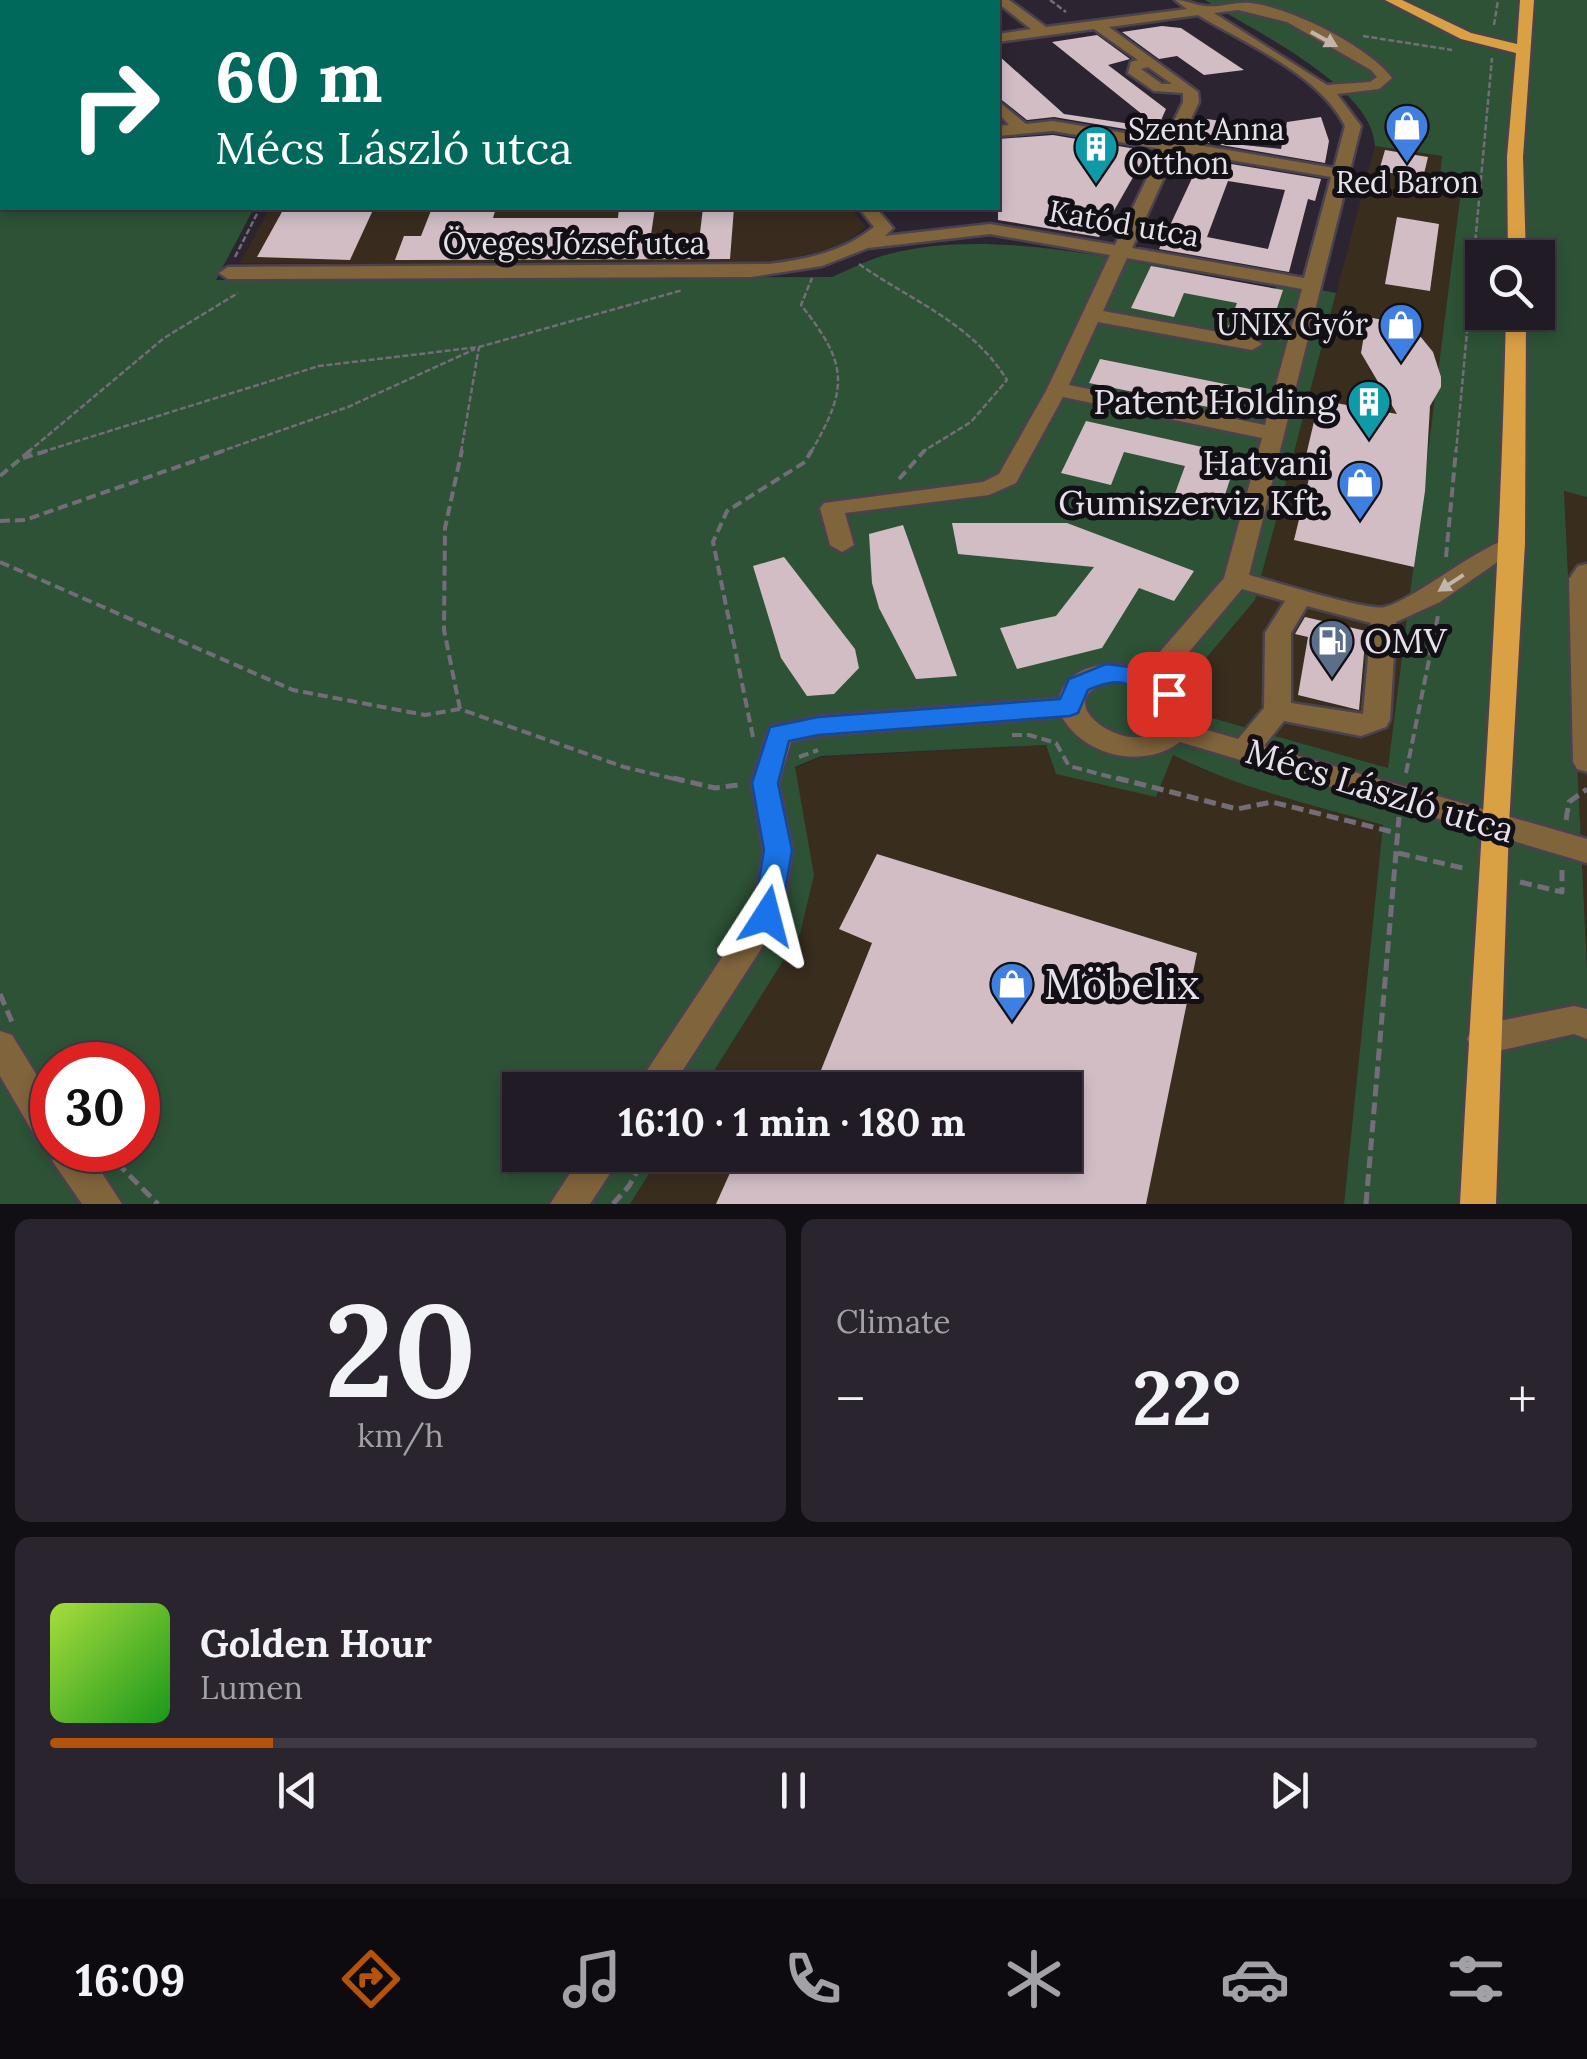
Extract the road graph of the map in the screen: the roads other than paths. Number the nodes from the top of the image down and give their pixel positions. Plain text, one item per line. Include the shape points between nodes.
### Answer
1 (1002, 0) edge
2 (1146, 0) edge
3 (1182, 0) edge
4 (1392, 0) edge
5 (1527, 0) edge
6 (1200, 11) junction
7 (1160, 16) junction
8 (1097, 25) junction
9 (1043, 32) junction
10 (1000, 38) edge
11 (1522, 50) junction
12 (1327, 90) junction
13 (1000, 107) edge
14 (1021, 128) junction
15 (1000, 131) edge
16 (1170, 145) junction
17 (1342, 174) junction
18 (870, 210) edge
19 (1517, 240) edge
20 (868, 243) junction
21 (1122, 250) junction
22 (228, 272) road end
23 (1310, 285) junction
24 (1092, 315) junction
25 (1516, 330) edge
26 (1252, 344) dead end
27 (1057, 389) junction
28 (1271, 434) junction
29 (1514, 542) junction
30 (842, 545) dead end
31 (1587, 572) edge
32 (1236, 580) junction
33 (1299, 598) junction
34 (1384, 618) junction
35 (1584, 630) edge
36 (1150, 680) junction
37 (1070, 707) junction
38 (1278, 710) junction
39 (1174, 730) junction
40 (1244, 751) junction
41 (1587, 762) edge
42 (1494, 825) junction
43 (1587, 851) edge
44 (1587, 1024) edge
45 (1484, 1039) junction
46 (0, 1046) edge
47 (663, 1072) edge
48 (30, 1099) edge
49 (81, 1172) edge
50 (592, 1172) edge
51 (104, 1204) edge
52 (568, 1204) edge
53 (1478, 1204) edge

1 - 9 street
2 - 7 street
3 - 6 street
4 - 11 main road via 1452,31
5 - 11 main road
6 - 7 street
6 - 12 street
6 -> 12 street via 1272,11 1384,78 1374,86
7 - 8 street
8 - 9 street
8 - 16 street via 1150,62 1132,70 1159,88 1186,88 1191,102
9 - 10 street
11 - 19 main road
12 - 17 street via 1354,126
13 - 14 street
14 - 15 street
14 - 16 street via 1053,126
16 - 17 street
16 - 21 street
17 - 23 street
18 - 20 street via 884,228
20 - 21 street, Katód utca via 990,229
20 - 22 street, Öveges József utca via 816,264 751,271
21 - 23 street, Katód utca
21 - 24 street
23 - 28 street
24 - 26 street
24 - 27 street
25 - 29 main road
27 - 28 street
27 - 30 street via 1008,478 989,488 832,508
28 - 32 street
29 -> 34 street
29 - 42 main road
31 - 35 street via 1580,579
32 - 33 street
32 - 36 street
33 - 34 street
33 - 38 street via 1278,633
34 - 38 street via 1376,720 1361,726
35 - 41 street
36 - 37 street via 1115,672 1090,676 1078,684
36 - 39 street via 1175,704
37 - 39 street via 1082,728 1111,744 1149,746
37 - 47 street via 779,734 765,783 778,850 767,916
38 - 40 street
39 - 40 street, Mécs László utca
40 - 42 street, Mécs László utca
42 - 43 street, Mécs László utca
42 - 45 main road
44 - 45 street via 1574,1020
45 - 53 main road
46 - 48 street
49 - 51 street
50 - 52 street

